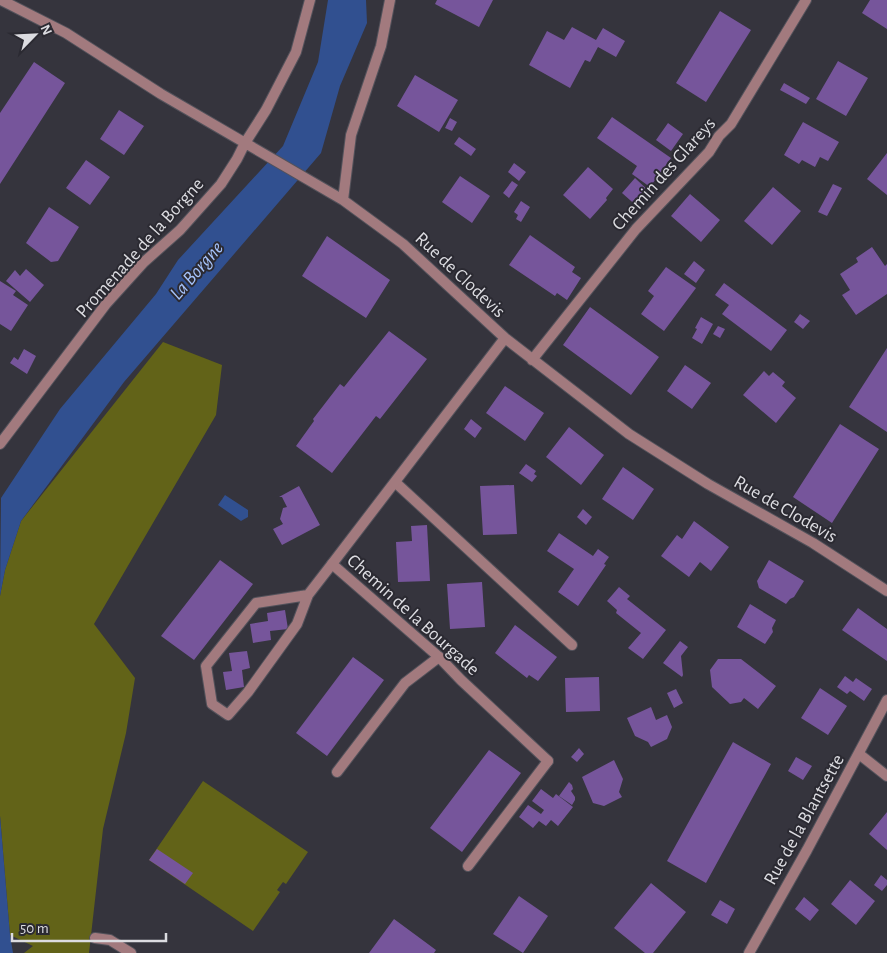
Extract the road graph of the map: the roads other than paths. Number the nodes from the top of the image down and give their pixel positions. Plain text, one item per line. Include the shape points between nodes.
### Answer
1 (1, 0) edge
2 (310, 0) edge
3 (390, 0) edge
4 (806, 0) edge
5 (249, 145) junction
6 (343, 200) junction
7 (505, 338) junction
8 (532, 360) junction
9 (0, 444) edge
10 (396, 483) junction
11 (332, 564) junction
12 (887, 591) edge
13 (308, 595) junction
14 (572, 645) dead end
15 (439, 657) junction
16 (887, 700) edge
17 (859, 754) junction
18 (337, 772) dead end
19 (887, 776) edge
20 (468, 866) dead end
21 (95, 938) dead end
22 (131, 953) edge
23 (749, 953) edge

1 - 5 street, Rue de Clodevis via 66,33
2 - 5 street, Promenade de la Borgne via 296,52
3 - 6 street via 380,46 352,135
4 - 8 street, Chemin des Glareys via 730,124 709,152 636,229
5 - 6 street, Rue de Clodevis
5 - 9 street, Promenade de la Borgne via 221,184 180,230 144,262 106,304
6 - 7 street, Rue de Clodevis via 403,244
7 - 8 street, Rue de Clodevis
7 - 10 street, Chemin de la Bourgade
8 - 12 street, Rue de Clodevis via 629,434 681,468 813,543
10 - 11 street, Chemin de la Bourgade
10 - 14 street
11 - 13 street
11 - 15 street, Chemin de la Bourgade
13 - 13 street via 297,624 228,715 212,704 206,666 256,603
15 - 18 street via 405,683
15 - 20 street, Chemin de la Bourgade via 548,761
16 - 17 street, Rue de la Blantsette
17 - 19 street
17 - 23 street, Rue de la Blantsette
21 - 22 street via 110,940

